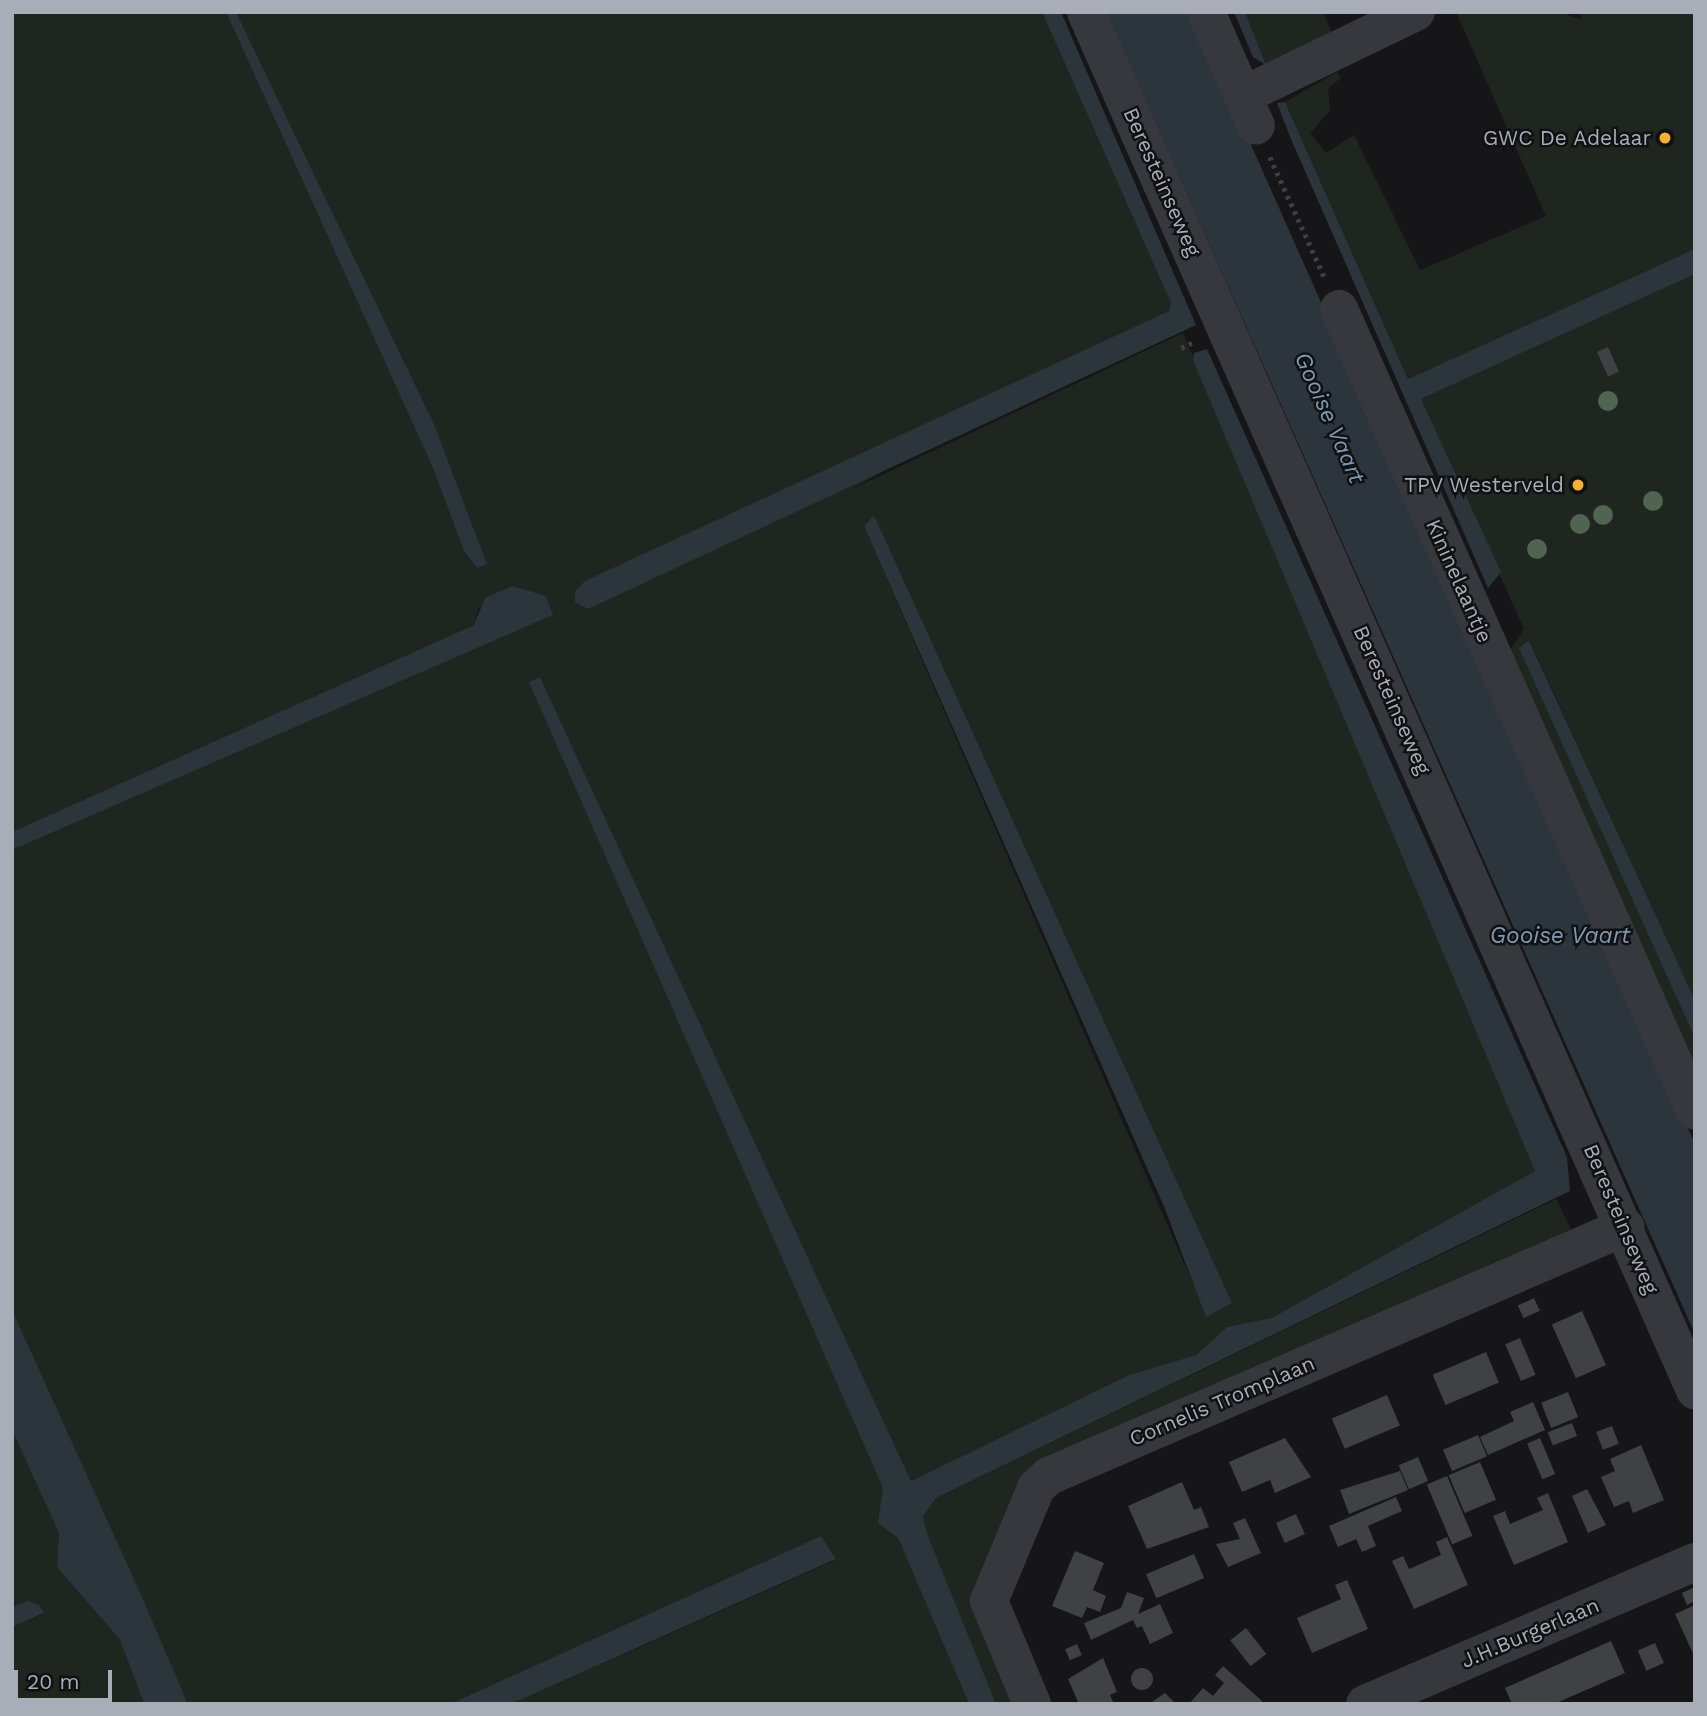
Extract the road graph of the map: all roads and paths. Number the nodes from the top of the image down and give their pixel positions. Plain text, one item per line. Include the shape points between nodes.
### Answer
1 (1086, 12) edge
2 (1206, 12) edge
3 (1416, 12) edge
4 (1250, 110) junction
5 (1339, 309) joint
6 (1695, 1111) edge
7 (1625, 1227) junction
8 (1695, 1390) edge
9 (1695, 1562) edge
10 (1032, 1704) edge
11 (1365, 1704) edge

1 - 7 street, Beresteinseweg
2 - 4 street
3 - 4 street
4 - 5 path
5 - 6 street, Kininelaantje
7 - 8 street, Beresteinseweg
7 - 10 street, Cornelis Tromplaan via 1049,1476 1035,1488 989,1601
9 - 11 street, J.H.Burgerlaan

